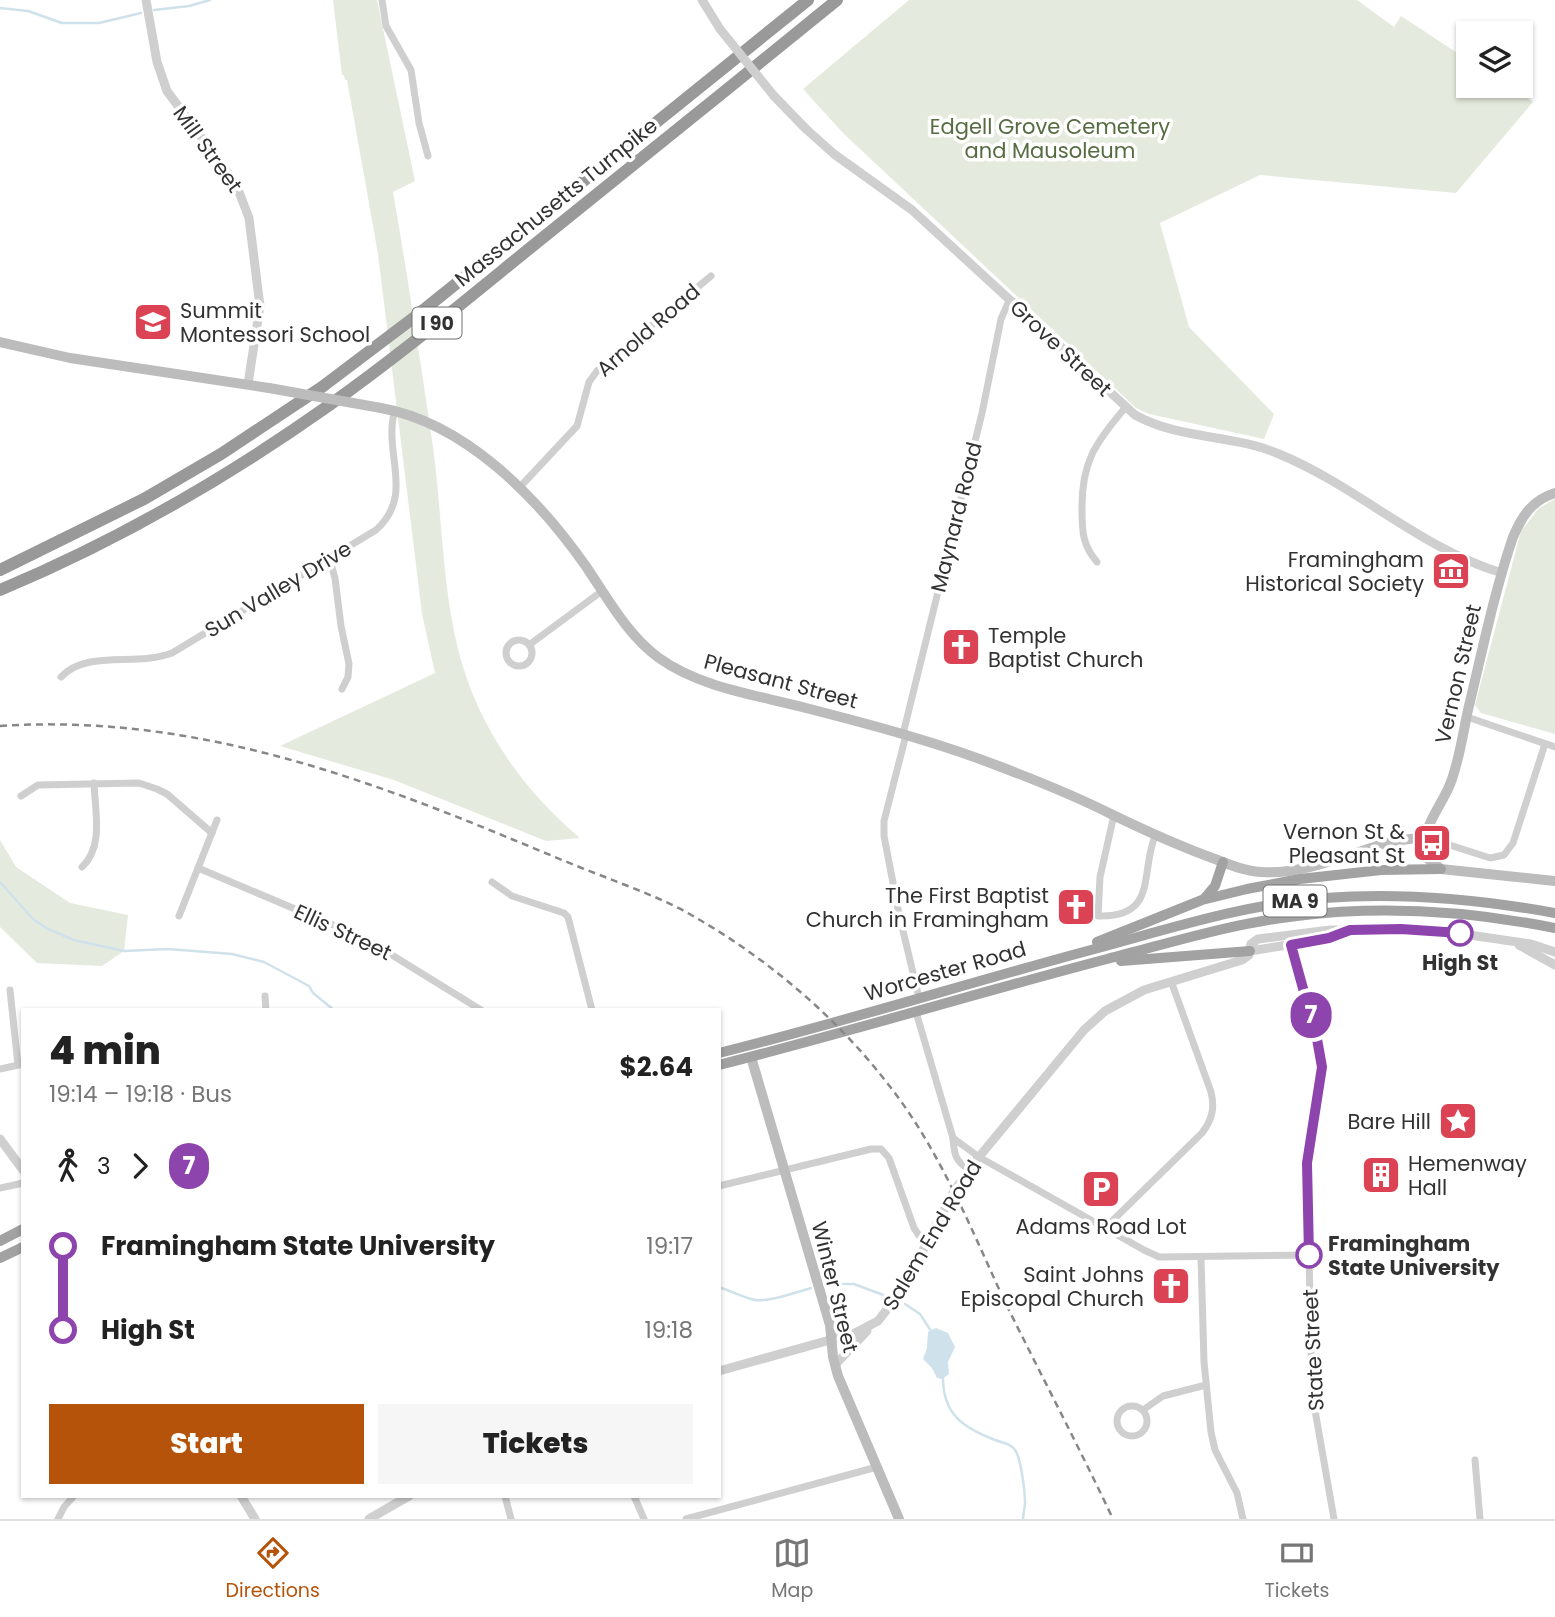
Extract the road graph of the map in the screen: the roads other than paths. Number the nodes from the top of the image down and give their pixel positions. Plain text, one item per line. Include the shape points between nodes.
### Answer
1 (146, 0) edge
2 (382, 0) edge
3 (702, 0) edge
4 (808, 0) edge
5 (837, 0) edge
6 (428, 156) dead end
7 (711, 276) dead end
8 (1009, 301) junction
9 (0, 342) edge
10 (247, 384) junction
11 (1125, 408) junction
12 (395, 410) junction
13 (519, 488) junction
14 (1555, 493) edge
15 (329, 557) junction
16 (1097, 562) dead end
17 (0, 570) edge
18 (1502, 573) junction
19 (0, 590) edge
20 (602, 591) junction
21 (529, 645) dead end
22 (61, 677) dead end
23 (342, 690) dead end
24 (1467, 718) junction
25 (904, 735) junction
26 (1545, 744) junction
27 (1555, 747) edge
28 (94, 783) junction
29 (21, 796) dead end
30 (1114, 815) junction
31 (217, 820) dead end
32 (212, 832) junction
33 (1155, 836) junction
34 (1425, 837) junction
35 (1223, 862) junction
36 (82, 867) dead end
37 (198, 868) junction
38 (1441, 869) junction
39 (1555, 881) edge
40 (492, 882) dead end
41 (1202, 900) junction
42 (1555, 914) edge
43 (179, 916) dead end
44 (1555, 928) edge
45 (1350, 930) junction
46 (1288, 934) junction
47 (1511, 941) junction
48 (1291, 945) junction
49 (1250, 951) junction
50 (1555, 952) edge
51 (1042, 963) junction
52 (1555, 965) edge
53 (1080, 966) junction
54 (1171, 981) junction
55 (10, 990) dead end
56 (265, 996) dead end
57 (919, 998) junction
58 (266, 1008) edge
59 (478, 1008) edge
60 (591, 1008) edge
61 (916, 1012) junction
62 (721, 1052) edge
63 (751, 1057) junction
64 (721, 1064) edge
65 (20, 1065) edge
66 (0, 1069) edge
67 (953, 1138) junction
68 (0, 1139) edge
69 (979, 1157) junction
70 (21, 1167) edge
71 (785, 1169) junction
72 (969, 1170) junction
73 (21, 1183) edge
74 (721, 1185) edge
75 (0, 1188) edge
76 (1105, 1228) junction
77 (21, 1230) edge
78 (0, 1241) edge
79 (928, 1243) junction
80 (21, 1248) edge
81 (1309, 1255) junction
82 (0, 1258) edge
83 (1201, 1258) junction
84 (872, 1326) junction
85 (832, 1340) junction
86 (835, 1365) junction
87 (721, 1370) edge
88 (1206, 1385) junction
89 (1143, 1410) junction
90 (1475, 1461) dead end
91 (877, 1467) junction
92 (72, 1498) edge
93 (242, 1498) edge
94 (406, 1498) edge
95 (506, 1498) edge
96 (635, 1498) edge
97 (58, 1519) edge
98 (255, 1519) edge
99 (369, 1519) edge
100 (511, 1519) edge
101 (644, 1519) edge
102 (686, 1519) edge
103 (900, 1519) edge
104 (1243, 1519) edge
105 (1334, 1519) edge
106 (1480, 1519) edge

1 - 10 street, Mill Street via 167,91 230,174 247,209 260,306
2 - 6 street via 386,26 411,69
3 - 8 street, Grove Street, bridge via 774,96 820,142 900,200
4 - 17 highway, Massachusetts Turnpike / I 90 via 322,387 153,494
5 - 19 highway, Massachusetts Turnpike / I 90 via 328,406 175,503
7 - 13 street, Arnold Road via 597,371 589,382 577,426
8 - 11 street, Grove Street
8 - 25 street, Maynard Road via 1001,319
9 - 10 main road, Pleasant Street via 70,358
10 - 12 main road, Pleasant Street, bridge
11 - 16 street via 1098,440 1083,479 1082,534
11 - 18 street, Grove Street via 1162,427 1256,446 1290,458 1442,546
12 - 13 main road, Pleasant Street via 462,441
12 - 15 street, Sun Valley Drive via 397,490 393,508 376,530
13 - 20 main road, Pleasant Street via 564,538
14 - 18 main road, Vernon Street via 1536,502 1525,514
15 - 22 street, Sun Valley Drive via 172,653 150,660 86,662
15 - 23 street via 349,664
18 - 24 main road, Vernon Street
20 - 21 street
20 - 25 main road, Pleasant Street via 631,631 680,671 716,685
24 - 26 street
24 - 34 main road, Vernon Street via 1452,780
25 - 30 main road, Pleasant Street via 998,766
25 - 57 street, Maynard Road via 884,836
26 - 27 street
26 - 34 street via 1514,843 1504,855 1490,858
28 - 29 street via 38,785
28 - 32 street via 133,783 157,789
28 - 36 street via 95,846
30 - 33 main road, Pleasant Street
30 - 33 street via 1100,877 1098,916 1120,913 1140,901
31 - 32 street
32 - 37 street
33 - 35 main road, Pleasant Street
34 - 35 main road, Pleasant Street via 1272,872
34 - 38 main road via 1427,858
35 - 41 highway via 1215,886
37 - 43 street
37 - 59 street, Ellis Street via 366,939
38 - 39 main road
38 - 41 highway via 1317,877
40 - 60 street via 512,896 568,917
41 - 51 highway
42 - 51 highway, Worcester Road / MA 9 via 1438,897 1321,898 1206,918
44 - 53 highway, Worcester Road / MA 9 via 1444,912 1325,913 1238,926
45 - 46 street, Salem End Road
45 - 47 street, Salem End Road via 1441,931
45 - 48 street
46 - 48 street, State Street
46 - 49 street, Salem End Road via 1258,939
47 - 50 street, Salem End Road
47 - 52 street
48 - 49 street
48 - 81 street, State Street via 1322,1067 1307,1163
49 - 53 highway
49 - 54 street, Salem End Road via 1237,962
51 - 57 highway, Worcester Road / MA 9
53 - 61 highway, Worcester Road / MA 9
54 - 69 street, Salem End Road via 1130,996 1093,1021
54 - 76 street via 1214,1108 1202,1133
55 - 65 street
56 - 58 street
57 - 62 highway, Worcester Road / MA 9
61 - 63 highway, Worcester Road / MA 9
61 - 67 street
63 - 64 highway, Worcester Road / MA 9
63 - 71 main road, Winter Street
65 - 66 street
67 - 69 street
67 - 72 street via 958,1161
68 - 70 street
69 - 72 street, Salem End Road
69 - 76 street
71 - 74 street
71 - 79 street via 881,1149 889,1158 917,1234
71 - 85 main road, Winter Street
72 - 79 street, Salem End Road
73 - 75 street
76 - 83 street via 1159,1257
77 - 78 highway
79 - 84 street, Salem End Road via 896,1300
80 - 82 highway
81 - 83 street
81 - 105 street, State Street via 1312,1401
83 - 88 street
84 - 85 street, Salem End Road
84 - 86 street
85 - 86 main road, Winter Street
85 - 87 street, Salem End Road
86 - 91 main road, Winter Street
88 - 89 street via 1163,1396
88 - 104 street via 1215,1450 1237,1493
89 - 89 street via 1147,1418 1142,1431 1135,1436 1121,1432 1116,1417 1122,1409 1133,1405
90 - 106 street
91 - 102 street
91 - 103 main road, Winter Street
92 - 97 street
93 - 98 street
94 - 99 street
95 - 100 street
96 - 101 street

